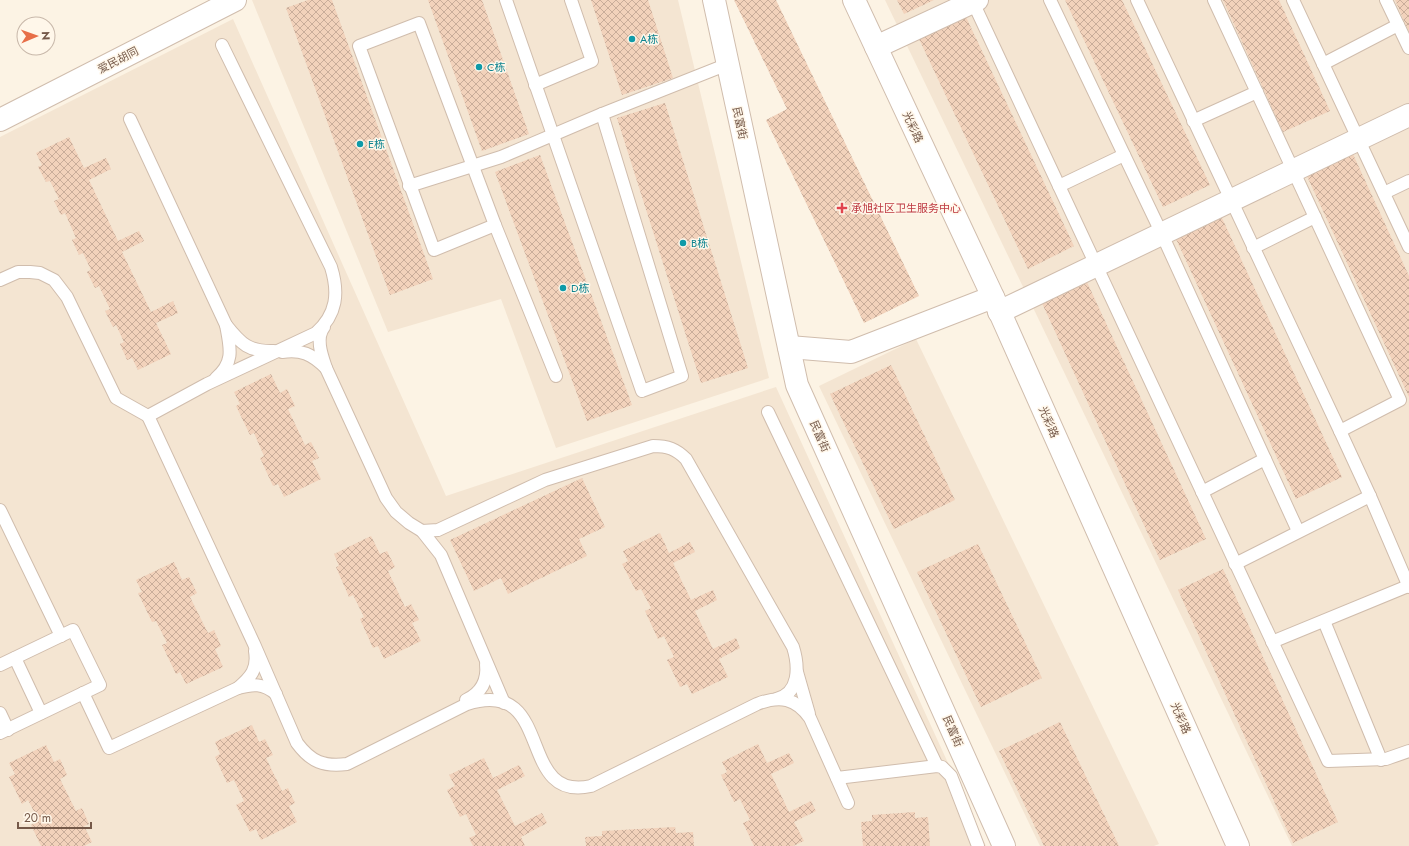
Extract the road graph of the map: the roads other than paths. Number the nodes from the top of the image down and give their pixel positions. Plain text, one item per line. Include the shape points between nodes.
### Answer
1 (235, 0) edge
2 (506, 0) edge
3 (571, 0) edge
4 (714, 0) edge
5 (854, 0) edge
6 (1050, 0) edge
7 (1136, 0) edge
8 (1214, 0) edge
9 (1293, 0) edge
10 (1386, 0) edge
11 (974, 1) edge
12 (1398, 25) junction
13 (222, 45) dead end
14 (876, 47) junction
15 (1409, 48) edge
16 (728, 64) junction
17 (1323, 64) junction
18 (535, 85) junction
19 (1256, 92) junction
20 (602, 114) junction
21 (1409, 115) edge
22 (130, 119) dead end
23 (0, 120) edge
24 (1194, 120) junction
25 (552, 135) junction
26 (1359, 139) junction
27 (1124, 155) junction
28 (472, 166) junction
29 (1293, 171) junction
30 (1409, 181) edge
31 (409, 186) junction
32 (1059, 186) junction
33 (1384, 193) junction
34 (1231, 201) junction
35 (1315, 217) junction
36 (495, 225) junction
37 (1162, 234) junction
38 (1409, 247) edge
39 (1253, 248) junction
40 (1097, 266) junction
41 (0, 280) edge
42 (996, 305) junction
43 (226, 324) junction
44 (326, 324) junction
45 (789, 347) junction
46 (275, 352) junction
47 (326, 368) junction
48 (556, 376) dead end
49 (207, 384) junction
50 (768, 412) dead end
51 (148, 416) junction
52 (1340, 431) junction
53 (1265, 459) junction
54 (1202, 492) junction
55 (1370, 496) junction
56 (0, 510) edge
57 (422, 531) junction
58 (1298, 531) junction
59 (1236, 564) junction
60 (1409, 587) edge
61 (1324, 621) junction
62 (61, 636) junction
63 (1272, 642) junction
64 (254, 644) junction
65 (485, 654) junction
66 (15, 658) junction
67 (0, 665) edge
68 (797, 671) junction
69 (238, 688) junction
70 (83, 693) junction
71 (277, 695) junction
72 (767, 700) junction
73 (504, 703) junction
74 (0, 713) edge
75 (42, 713) junction
76 (810, 718) junction
77 (419, 728) junction
78 (4, 731) edge
79 (1409, 750) edge
80 (1381, 760) junction
81 (937, 766) junction
82 (837, 778) junction
83 (848, 803) dead end
84 (978, 846) edge
85 (1004, 846) edge
86 (1238, 846) edge

1 - 23 street, 爱民胡同
2 - 18 lane
3 - 18 lane via 592,61
4 - 16 street, 民富街
5 - 14 street, 光彩路
6 - 27 lane
7 - 24 lane
8 - 19 lane
9 - 17 lane
10 - 12 lane
11 - 14 street
11 - 32 lane
12 - 15 lane
12 - 17 lane
13 - 44 lane via 331,267 336,293 333,312
14 - 42 street, 光彩路
16 - 20 lane
16 - 45 street, 民富街
17 - 26 lane
18 - 25 lane
19 - 24 lane
19 - 29 lane
20 - 25 lane
20 - 25 lane via 682,376 642,391
21 - 26 street
22 - 43 lane
24 - 34 lane
25 - 28 lane via 501,157
26 - 29 street
26 - 33 lane
27 - 32 lane
27 - 37 lane
28 - 31 lane
28 - 31 lane via 419,23 359,46
28 - 36 lane
29 - 34 street
29 - 35 lane
30 - 33 lane
31 - 36 lane via 434,250
32 - 40 lane
33 - 38 lane
34 - 37 street
34 - 39 lane
35 - 39 lane
35 - 52 lane via 1400,400
36 - 48 lane
37 - 40 street
37 - 53 lane
39 - 52 lane
40 - 42 street
40 - 54 lane
41 - 51 lane via 18,272 40,273 54,280 67,297 116,398
42 - 45 street via 851,352
42 - 86 street, 光彩路
43 - 46 lane via 246,347 263,352
43 - 49 lane via 230,356 225,370
44 - 46 lane via 316,333
44 - 47 lane via 321,330 319,342
45 - 85 street, 民富街 via 797,385
46 - 47 lane via 302,351 316,357
46 - 49 lane
47 - 57 lane via 386,498 396,512
49 - 51 lane
50 - 81 lane
51 - 64 lane
52 - 55 lane
53 - 54 lane
53 - 58 lane
54 - 59 lane
55 - 58 lane
55 - 60 lane
56 - 62 lane
57 - 65 lane via 441,554
57 - 68 lane via 438,530 545,480 653,446 666,446 678,450 686,459 793,647
58 - 59 lane
59 - 63 lane
60 - 61 lane
61 - 63 lane
61 - 80 lane
62 - 66 lane
62 - 70 lane via 73,630 100,685
63 - 80 lane via 1328,761
64 - 69 lane via 254,670 249,679
64 - 71 lane
65 - 73 lane
65 - 77 lane via 486,680 481,690 428,719
66 - 67 lane
66 - 75 lane
68 - 72 lane via 791,691 783,697
68 - 76 lane
69 - 70 lane via 109,748
69 - 71 lane via 251,684 264,685
70 - 75 lane
71 - 77 lane via 297,743 305,753 318,762 332,766 347,764
72 - 73 lane via 591,786 580,788 567,787 556,781 546,770 528,726 516,710
72 - 76 lane via 792,701 802,707
73 - 77 lane via 478,700
74 - 78 lane
75 - 78 lane
76 - 82 lane
79 - 80 lane
81 - 82 lane
81 - 84 lane via 942,767 951,776
82 - 83 lane

